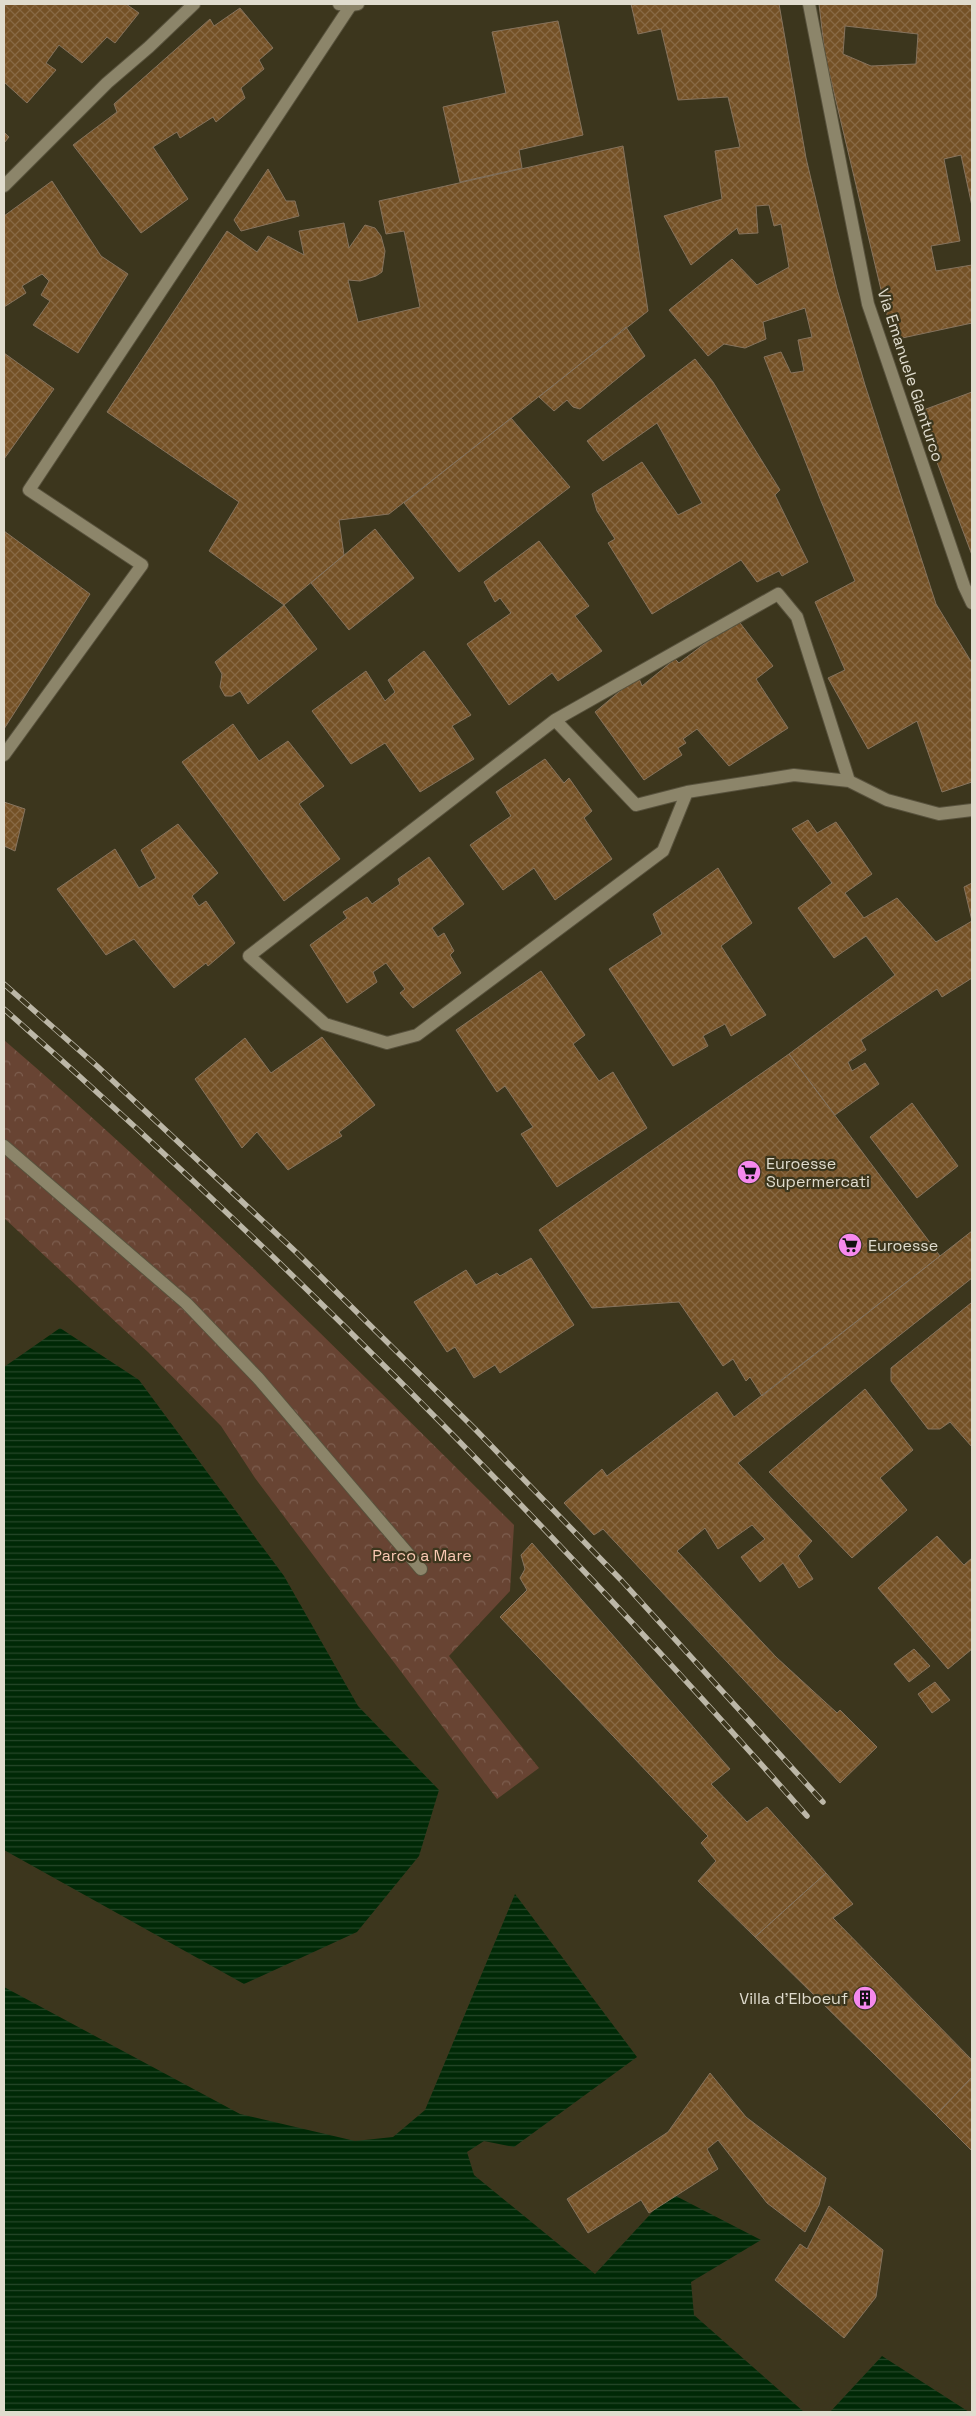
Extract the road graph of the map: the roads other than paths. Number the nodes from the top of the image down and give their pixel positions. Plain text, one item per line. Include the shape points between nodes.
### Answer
1 (194, 4) edge
2 (349, 4) edge
3 (809, 4) edge
4 (4, 186) edge
5 (972, 603) edge
6 (556, 720) junction
7 (4, 755) edge
8 (849, 781) junction
9 (687, 792) junction
10 (972, 810) edge
11 (4, 1146) edge
12 (421, 1569) dead end

1 - 4 street via 150,48 107,83
2 - 7 street via 29,490 142,565
3 - 5 street, Via Emanuele Gianturco via 868,304
6 - 8 street via 778,594 797,617
6 - 9 street via 636,804
6 - 9 street via 249,956 326,1024 387,1043 417,1035 663,851
8 - 9 street via 794,775
8 - 10 street via 888,800 939,814
11 - 12 street via 186,1303 258,1378

